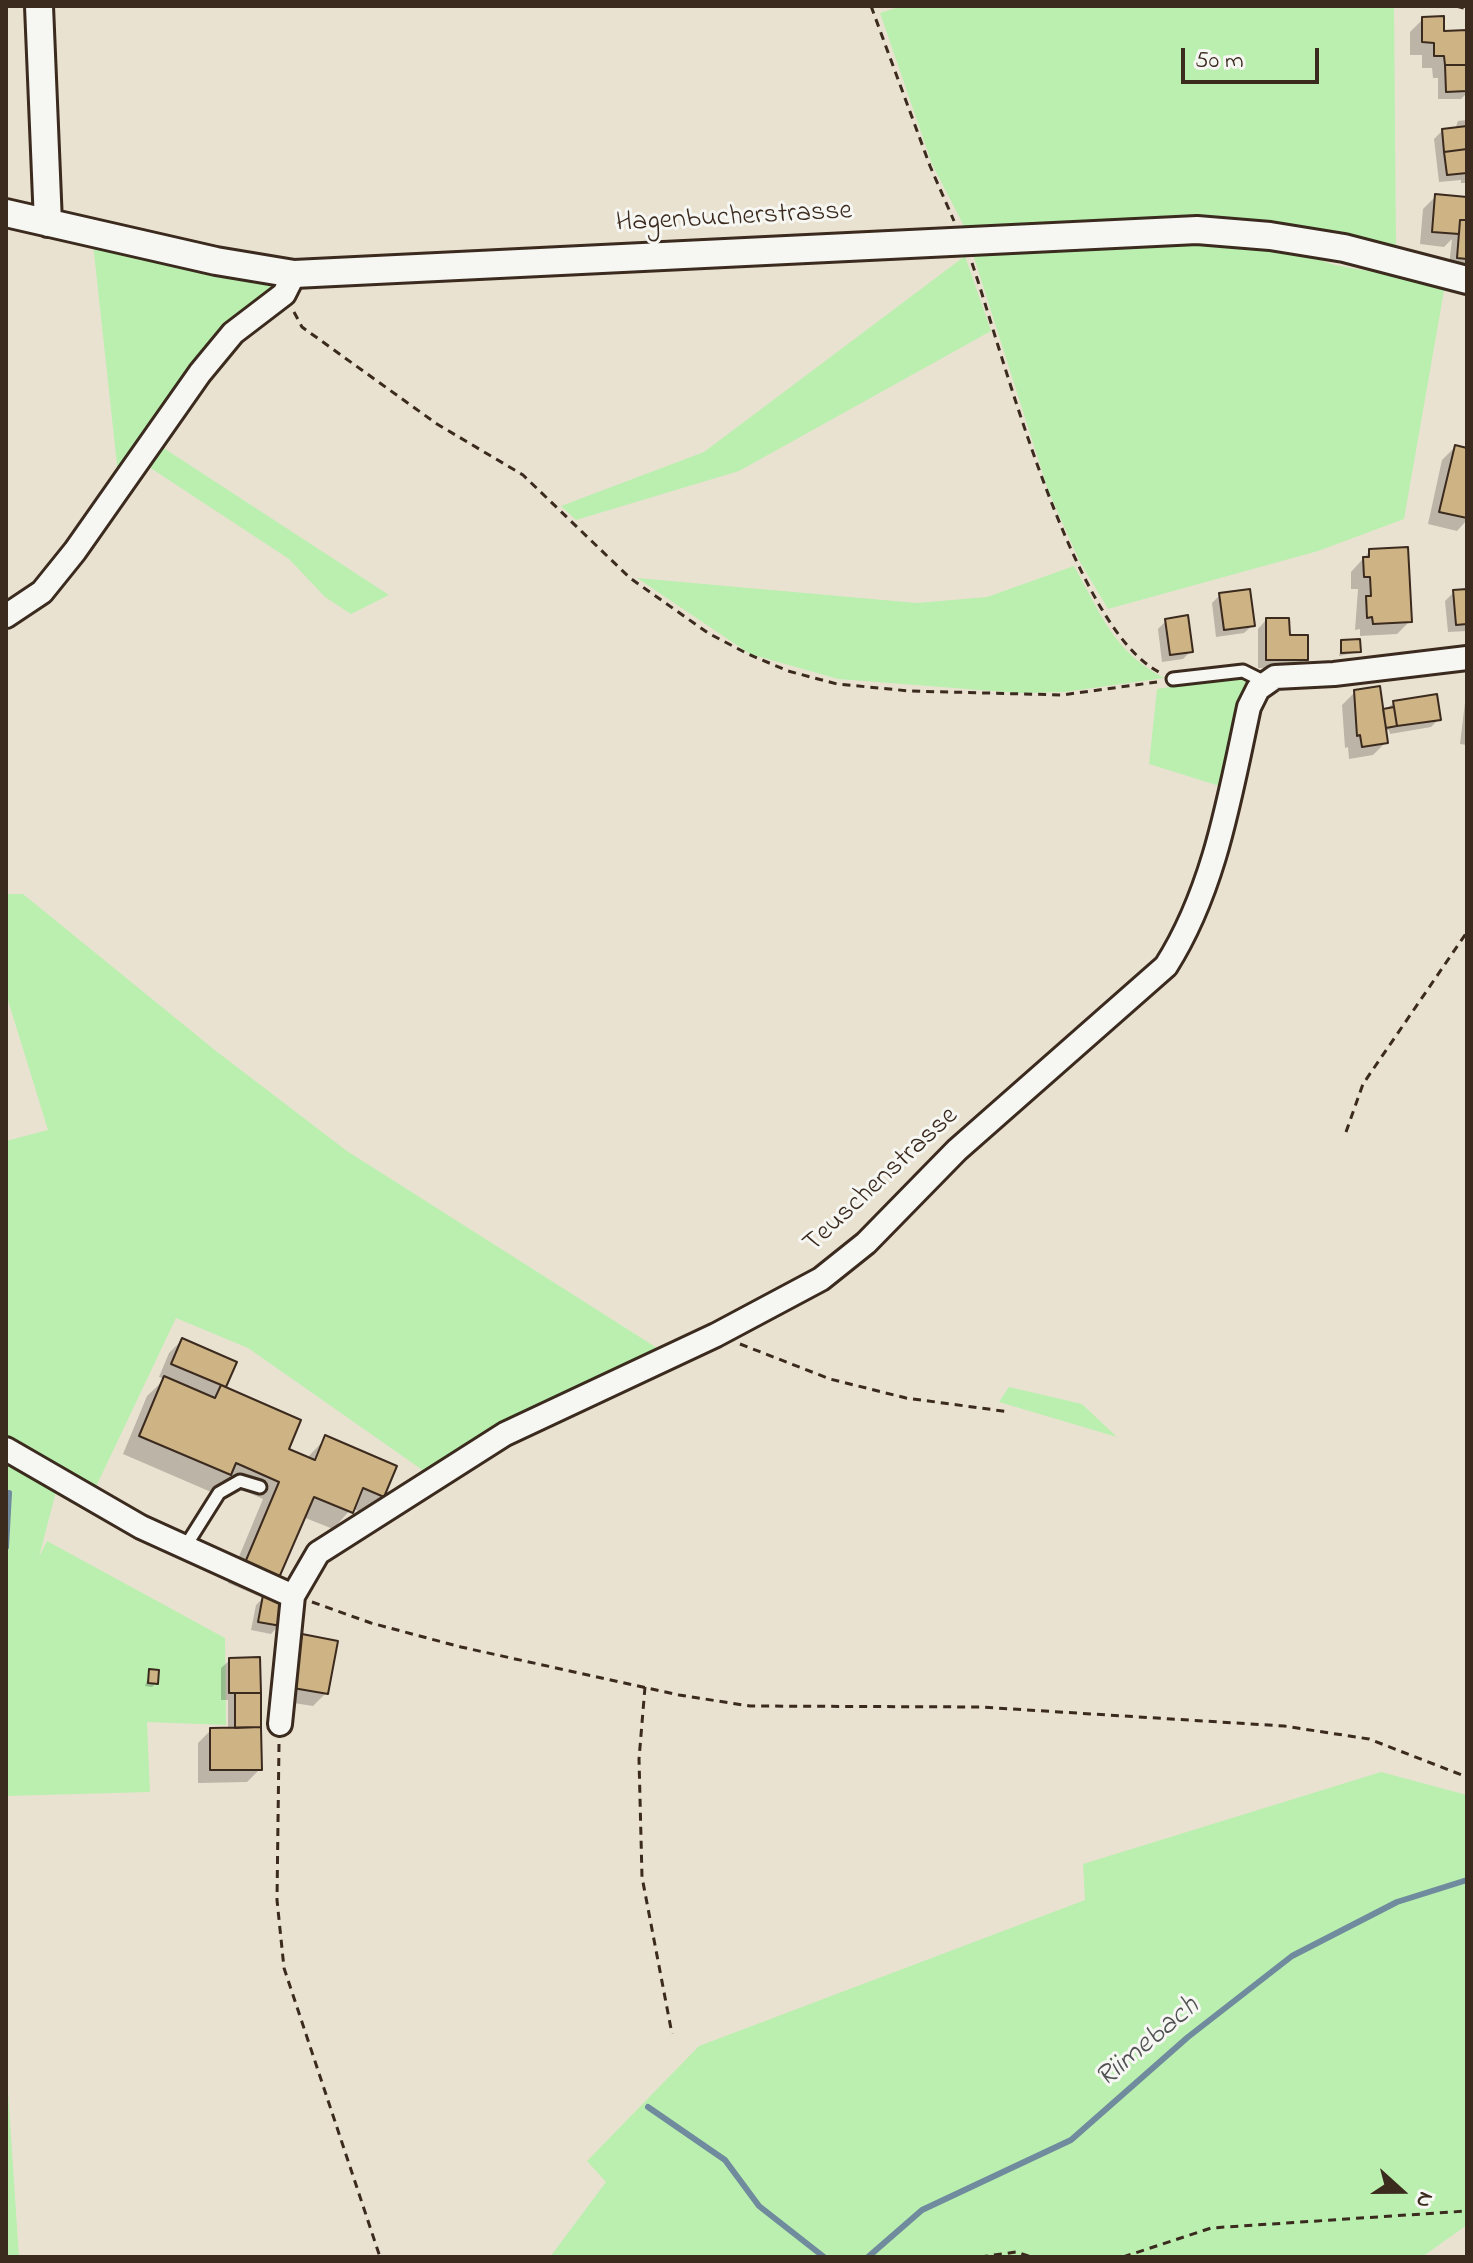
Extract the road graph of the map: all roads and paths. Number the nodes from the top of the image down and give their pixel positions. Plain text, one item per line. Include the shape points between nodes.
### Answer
1 (39, 6) edge
2 (872, 6) edge
3 (1456, 6) edge
4 (1467, 9) edge
5 (6, 213) edge
6 (48, 223) junction
7 (964, 239) junction
8 (1467, 280) edge
9 (289, 284) junction
10 (6, 616) edge
11 (1467, 658) edge
12 (1173, 679) junction
13 (1265, 682) junction
14 (1467, 932) edge
15 (1346, 1132) dead end
16 (716, 1335) junction
17 (1010, 1412) dead end
18 (6, 1449) edge
19 (260, 1487) dead end
20 (185, 1547) junction
21 (293, 1596) junction
22 (332, 1608) dead end
23 (645, 1687) junction
24 (280, 1724) joint
25 (1467, 1777) edge
26 (672, 2034) dead end
27 (1467, 2211) edge
28 (380, 2257) edge
29 (980, 2257) edge
30 (1032, 2257) edge
31 (1123, 2257) edge

1 - 6 street
2 - 7 path via 930,166
3 - 4 path
5 - 6 street, Hagenbucherstrasse
6 - 9 street, Hagenbucherstrasse via 216,261
7 - 8 street, Hagenbucherstrasse via 1197,230 1344,248
7 - 9 street, Hagenbucherstrasse
7 - 12 path via 1038,468 1077,561 1125,645
9 - 10 street via 233,333 200,373 42,592
9 - 12 path via 302,327 437,424 523,475 630,578 708,633 748,654 837,684 910,691 1062,695
11 - 13 street
12 - 13 lane via 1243,671
13 - 16 street, Teuschenstrasse via 1249,707 1205,889 1166,966 957,1150 866,1243 821,1279
14 - 15 path via 1363,1084
16 - 17 path via 830,1379 906,1398
16 - 21 street, Teuschenstrasse via 505,1434 433,1478 318,1553
18 - 20 street
19 - 20 lane via 240,1481 219,1493
20 - 21 street
21 - 24 street, Teuschenstrasse
22 - 23 path via 461,1647
23 - 25 path via 750,1706 980,1707 1284,1726 1369,1739
23 - 26 path via 639,1759 642,1877
24 - 28 path via 277,1900 284,1968
27 - 31 path via 1211,2228
29 - 30 path via 1016,2252

